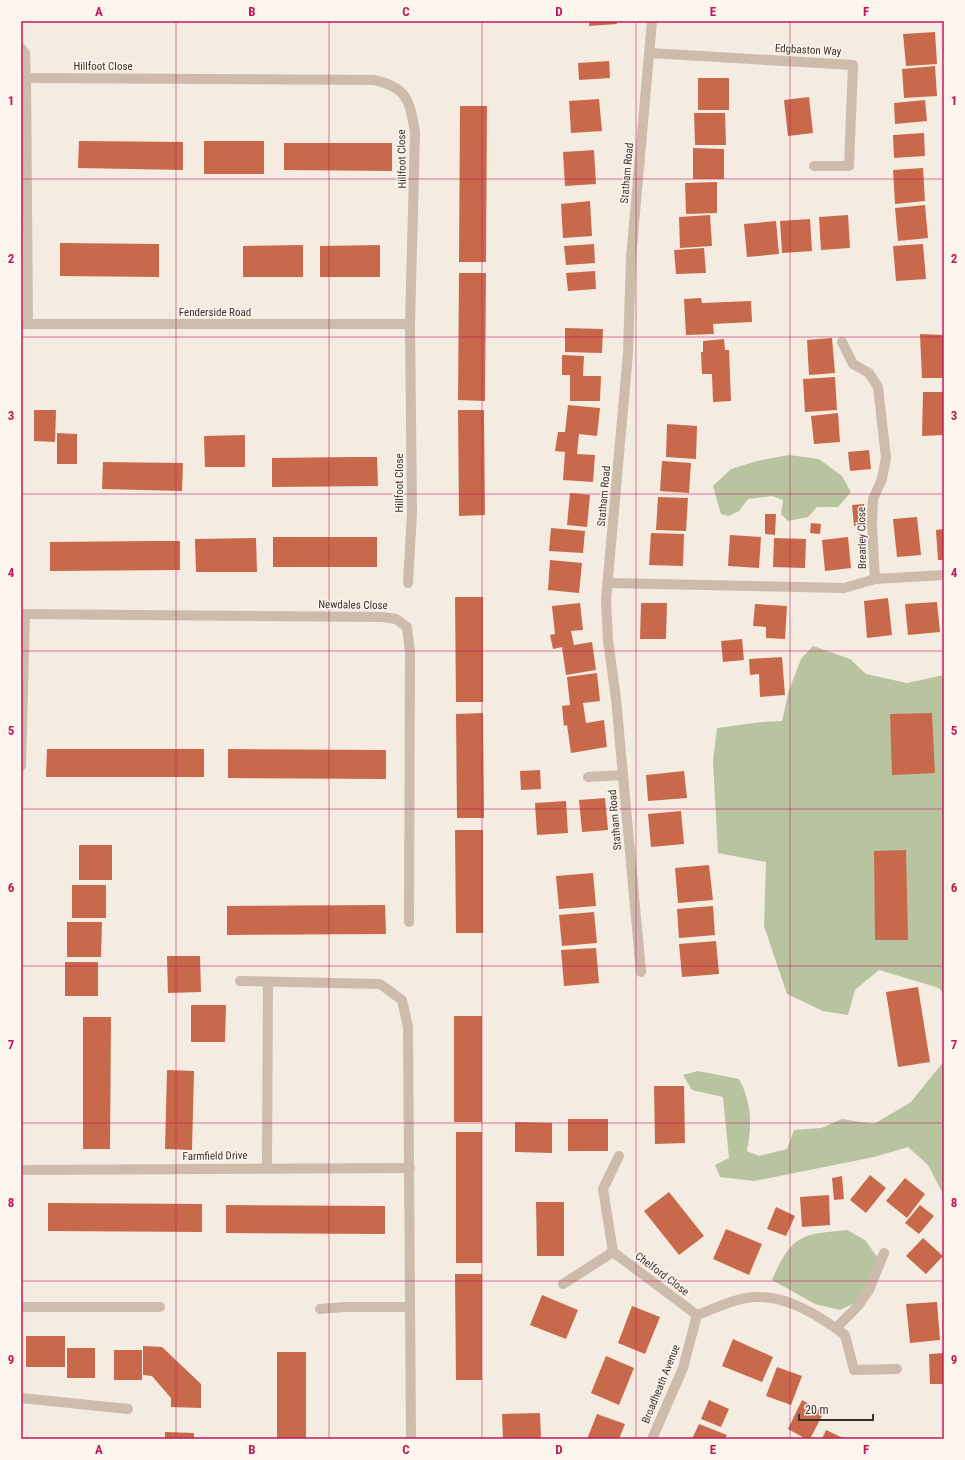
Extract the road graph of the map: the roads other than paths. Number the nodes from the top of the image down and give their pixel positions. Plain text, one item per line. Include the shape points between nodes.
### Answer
1 (652, 21) edge
2 (21, 48) edge
3 (650, 53) junction
4 (26, 78) junction
5 (814, 166) dead end
6 (24, 324) edge
7 (410, 324) junction
8 (842, 342) dead end
9 (944, 575) edge
10 (875, 579) junction
11 (408, 583) dead end
12 (608, 583) junction
13 (23, 614) edge
14 (21, 766) edge
15 (623, 775) junction
16 (588, 777) dead end
17 (409, 922) dead end
18 (641, 972) dead end
19 (240, 981) dead end
20 (268, 982) junction
21 (620, 1156) dead end
22 (267, 1167) junction
23 (410, 1168) junction
24 (21, 1170) edge
25 (613, 1252) junction
26 (884, 1252) dead end
27 (563, 1284) dead end
28 (21, 1307) edge
29 (160, 1307) dead end
30 (410, 1307) junction
31 (320, 1309) dead end
32 (697, 1315) junction
33 (836, 1328) junction
34 (897, 1369) dead end
35 (21, 1398) edge
36 (128, 1409) dead end
37 (412, 1439) edge
38 (652, 1439) edge

1 - 3 street, Statham Road
2 - 4 street via 25,53
3 - 5 street, Edgbaston Way via 853,65 849,166
3 - 12 street, Statham Road via 632,250 627,360
4 - 6 street
4 - 7 street, Hillfoot Close via 374,80 388,83 401,91 411,105 415,133
6 - 7 street, Fenderside Road
7 - 11 street, Hillfoot Close via 412,513
8 - 10 street, Brearley Close via 853,364 869,374 878,387 886,458 882,479 873,499
9 - 10 street
10 - 12 street, Brearley Close via 844,588
12 - 15 street, Statham Road via 606,615
13 - 14 street, Newdales Close
13 - 17 street, Newdales Close via 396,619 406,627 410,653
15 - 16 street
15 - 18 street, Statham Road
19 - 20 street
20 - 22 street
20 - 23 street via 380,984 402,1000 408,1027
21 - 25 street via 603,1189
22 - 23 street, Farmfield Drive
22 - 24 street, Farmfield Drive
23 - 30 street
25 - 27 street
25 - 32 street, Chelford Close
26 - 33 street via 869,1290 858,1306
28 - 29 street
30 - 31 street
30 - 37 street
32 - 33 street via 735,1301 759,1296 787,1303 816,1315
32 - 38 street, Broadheath Avenue via 683,1368
33 - 34 street via 846,1335 854,1370
35 - 36 street

